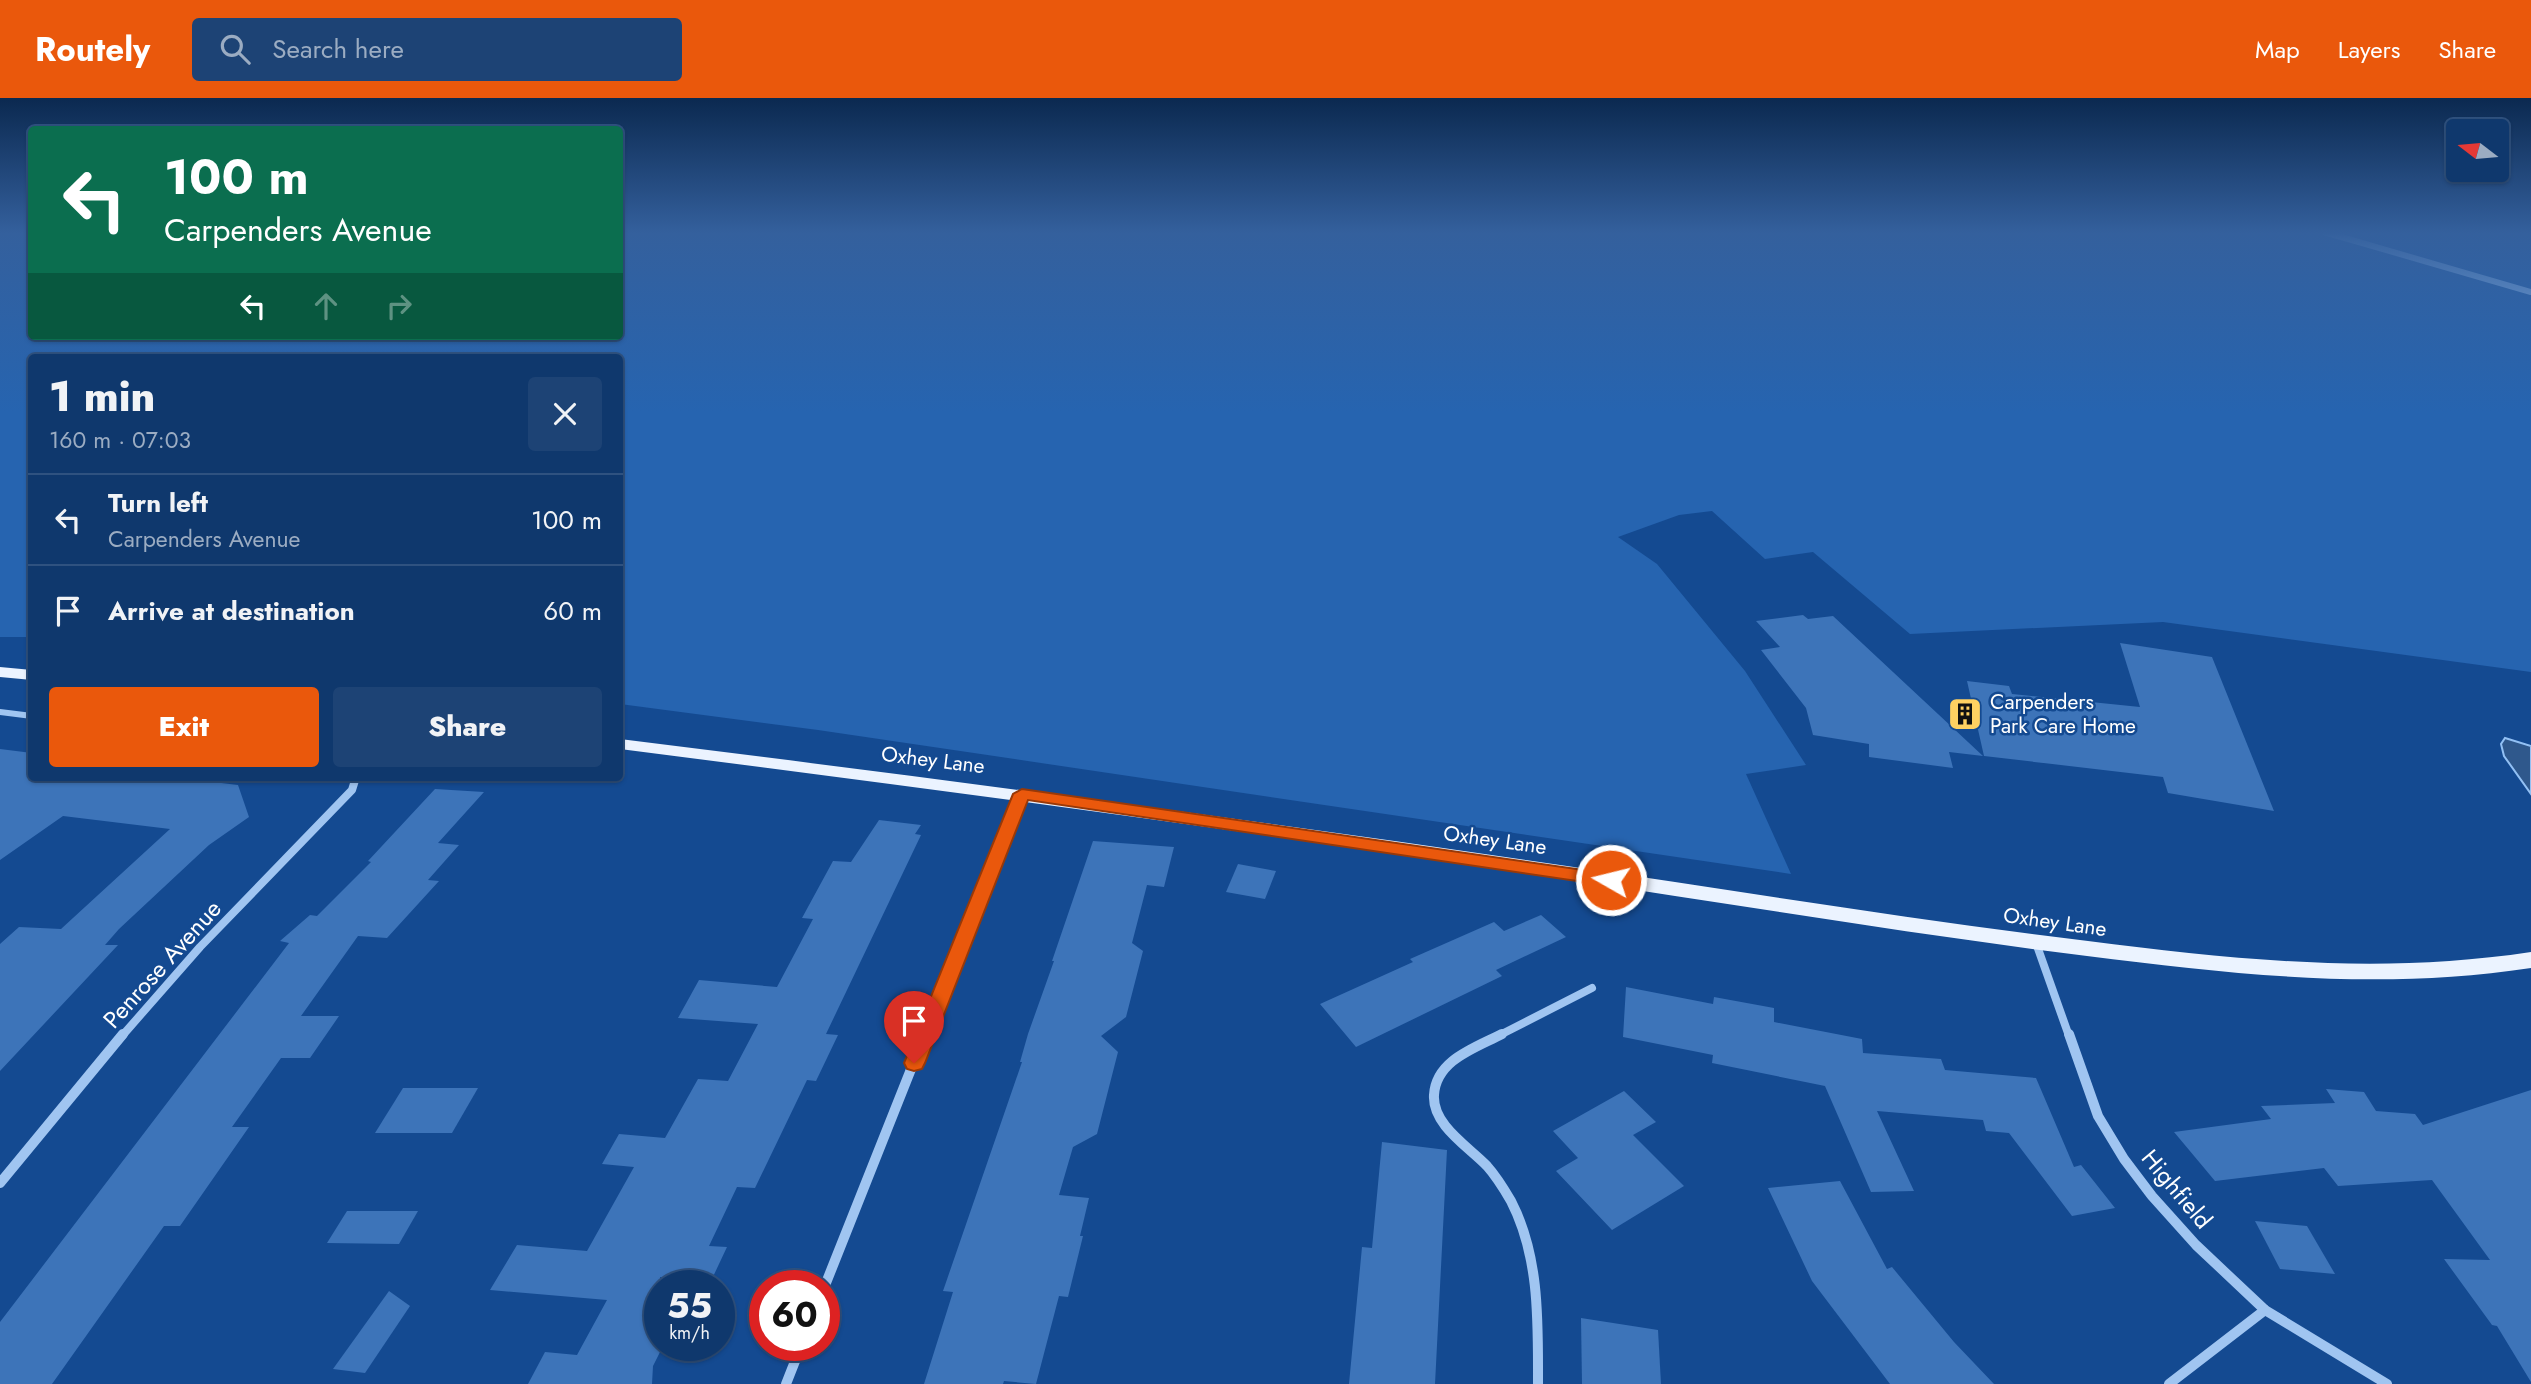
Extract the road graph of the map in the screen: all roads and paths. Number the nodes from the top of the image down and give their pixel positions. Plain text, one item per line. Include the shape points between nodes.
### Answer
1 (0, 672) edge
2 (28, 675) edge
3 (0, 712) edge
4 (28, 716) edge
5 (623, 744) edge
6 (355, 781) edge
7 (1022, 794) junction
8 (2036, 942) junction
9 (2531, 960) edge
10 (1592, 988) dead end
11 (0, 1183) edge
12 (831, 1270) edge
13 (2265, 1310) junction
14 (795, 1361) edge
15 (786, 1384) edge
16 (1538, 1384) edge
17 (2169, 1384) edge
18 (2387, 1384) edge

1 - 2 main road
3 - 4 street
5 - 7 main road, Oxhey Lane
6 - 11 street, Penrose Avenue via 352,790 145,1008
7 - 8 main road, Oxhey Lane
7 - 12 street
8 - 9 main road, Oxhey Lane via 2246,969 2328,972 2428,972
8 - 13 street, Highfield via 2098,1116 2124,1159 2196,1245
10 - 16 street via 1452,1060 1435,1090 1435,1107 1495,1175 1516,1209 1528,1242 1537,1283
13 - 17 street
13 - 18 street, Highfield
14 - 15 street

